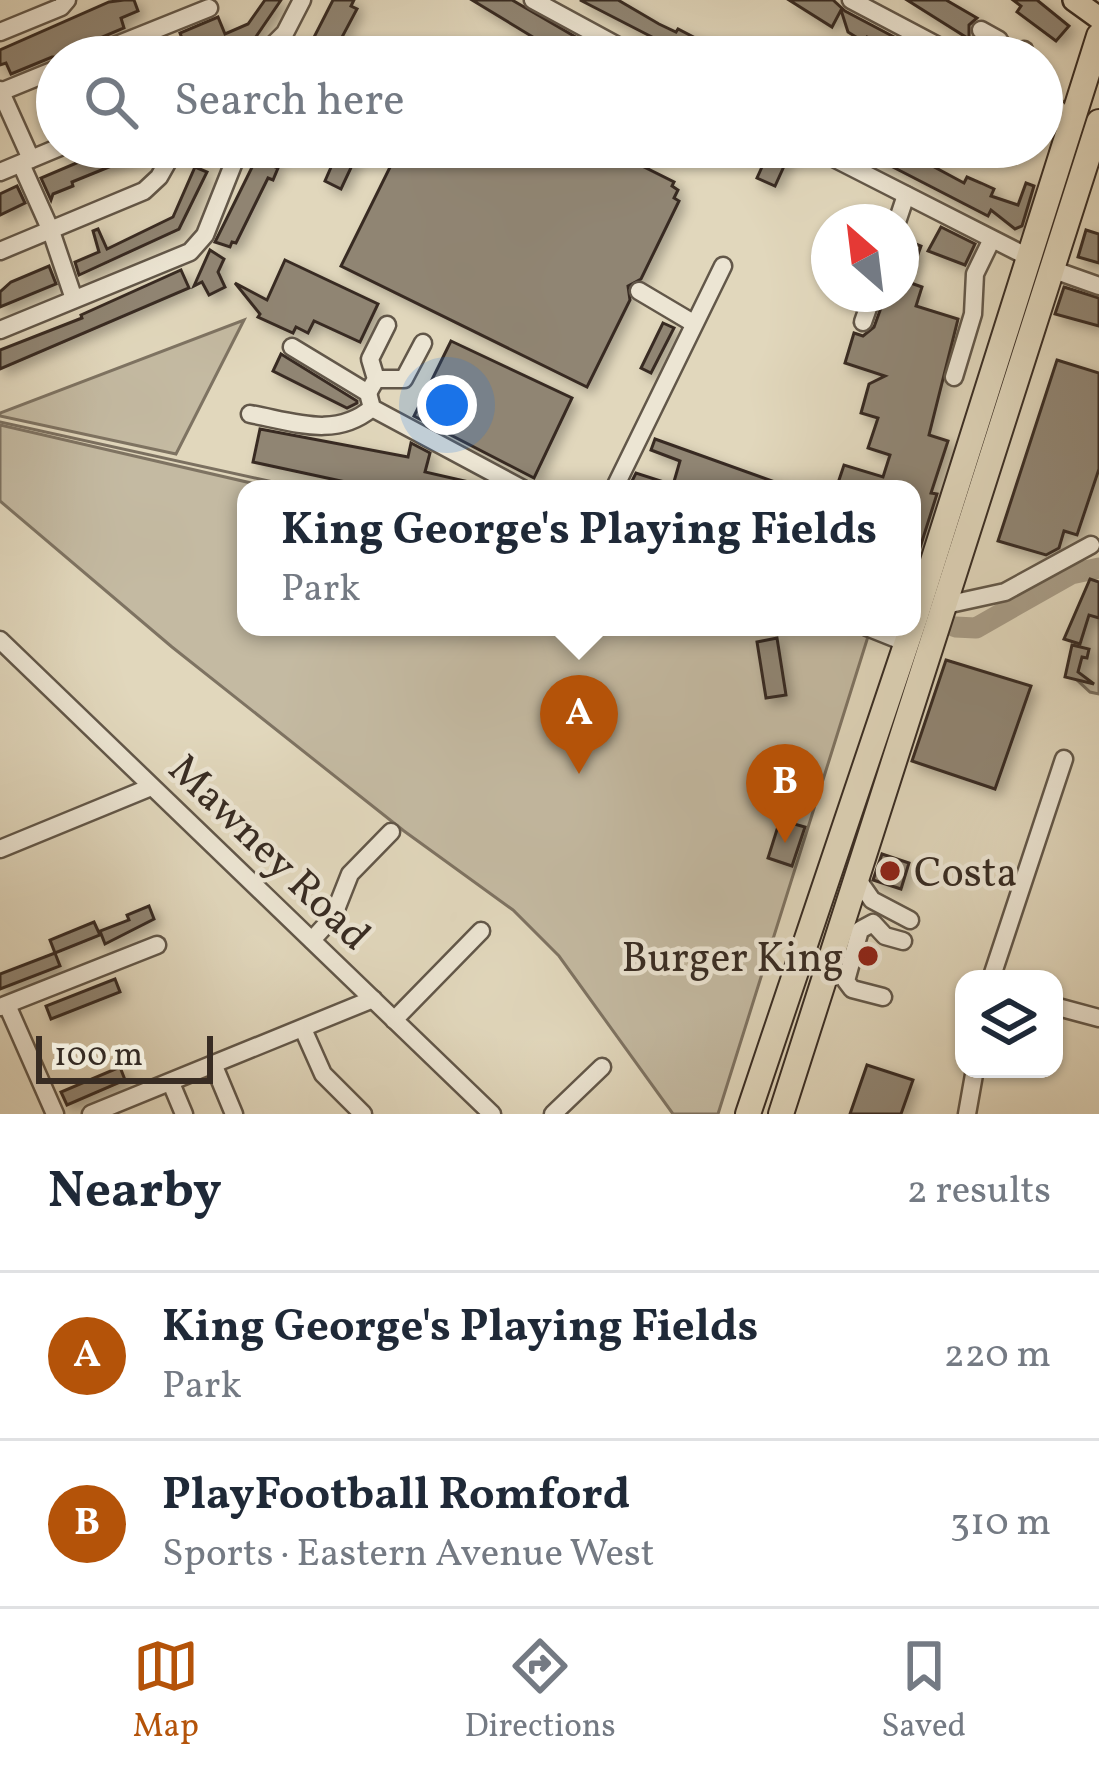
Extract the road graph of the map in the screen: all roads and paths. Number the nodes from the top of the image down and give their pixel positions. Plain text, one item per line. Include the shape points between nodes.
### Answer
1 (68, 0) edge
2 (302, 0) edge
3 (532, 0) edge
4 (851, 0) edge
5 (1075, 0) edge
6 (208, 8) dead end
7 (1099, 18) edge
8 (981, 30) dead end
9 (0, 32) edge
10 (139, 36) edge
11 (279, 36) edge
12 (599, 36) edge
13 (919, 36) edge
14 (992, 36) edge
15 (1099, 37) edge
16 (36, 77) edge
17 (2, 91) edge
18 (1097, 133) edge
19 (1063, 152) edge
20 (36, 157) edge
21 (26, 161) junction
22 (164, 168) edge
23 (232, 168) edge
24 (853, 168) edge
25 (1058, 168) edge
26 (0, 172) edge
27 (906, 195) junction
28 (903, 204) edge
29 (51, 231) junction
30 (991, 241) junction
31 (0, 251) edge
32 (1030, 258) junction
33 (722, 266) dead end
34 (1054, 270) junction
35 (1099, 286) edge
36 (639, 291) dead end
37 (74, 299) junction
38 (867, 312) edge
39 (863, 322) dead end
40 (694, 323) junction
41 (387, 325) dead end
42 (0, 330) edge
43 (424, 343) dead end
44 (292, 347) dead end
45 (954, 377) dead end
46 (372, 393) junction
47 (250, 414) dead end
48 (509, 480) edge
49 (618, 480) edge
50 (1091, 545) dead end
51 (952, 574) junction
52 (921, 593) edge
53 (980, 598) junction
54 (941, 606) junction
55 (890, 636) edge
56 (909, 636) edge
57 (0, 640) edge
58 (907, 643) junction
59 (1064, 759) dead end
60 (152, 787) junction
61 (388, 843) dead end
62 (0, 849) edge
63 (856, 877) junction
64 (885, 910) junction
65 (910, 920) dead end
66 (842, 922) junction
67 (481, 931) dead end
68 (312, 940) junction
69 (903, 941) dead end
70 (157, 945) dead end
71 (994, 970) edge
72 (883, 997) dead end
73 (373, 999) junction
74 (3, 1006) edge
75 (1063, 1008) edge
76 (1099, 1018) edge
77 (394, 1020) junction
78 (303, 1029) junction
79 (214, 1066) junction
80 (602, 1067) dead end
81 (973, 1078) edge
82 (171, 1083) junction
83 (56, 1114) edge
84 (91, 1114) edge
85 (184, 1114) edge
86 (234, 1114) edge
87 (364, 1114) edge
88 (492, 1114) edge
89 (554, 1114) edge
90 (748, 1114) edge
91 (781, 1114) edge
92 (967, 1114) edge

1 - 9 street
2 - 11 street
3 - 12 street
4 - 13 street
5 - 7 main road
6 - 10 street
8 - 14 street
15 - 19 highway
16 - 17 street
17 - 21 street
18 - 34 highway
20 - 21 street
21 - 26 street
21 - 29 street
22 - 29 street via 144,191
23 - 37 street via 205,236 190,252
24 - 27 street
25 - 32 highway
27 - 28 street
27 - 30 street
29 - 31 street
29 - 37 street
30 - 32 street
30 - 45 street via 975,274 973,314
32 - 52 highway
33 - 40 street
34 - 35 street
34 - 51 highway
36 - 40 street
37 - 42 street
38 - 39 street
40 - 49 street
41 - 46 street via 370,359
43 - 46 street via 404,379
44 - 46 street
46 - 47 street via 357,421 334,428
46 - 48 street
50 - 53 street
51 - 53 street
51 - 54 highway
53 - 54 street
54 - 63 highway
55 - 58 street
56 - 58 highway
57 - 60 street, Mawney Road
58 - 90 highway
59 - 71 street
60 - 62 street
60 - 68 street, Mawney Road
61 - 68 street via 350,874 333,917
63 - 64 street
63 - 66 highway
64 - 65 street
64 - 66 street
66 - 91 highway
67 - 77 street
68 - 73 street, Mawney Road
69 - 72 street via 873,923 860,930 846,981
70 - 74 street
73 - 77 street, Mawney Road
73 - 78 street
74 - 83 street
75 - 76 street
77 - 88 street, Mawney Road
78 - 79 street
78 - 87 street via 323,1074
79 - 82 street
79 - 86 street
80 - 89 street
81 - 92 street
82 - 84 street
82 - 85 street

